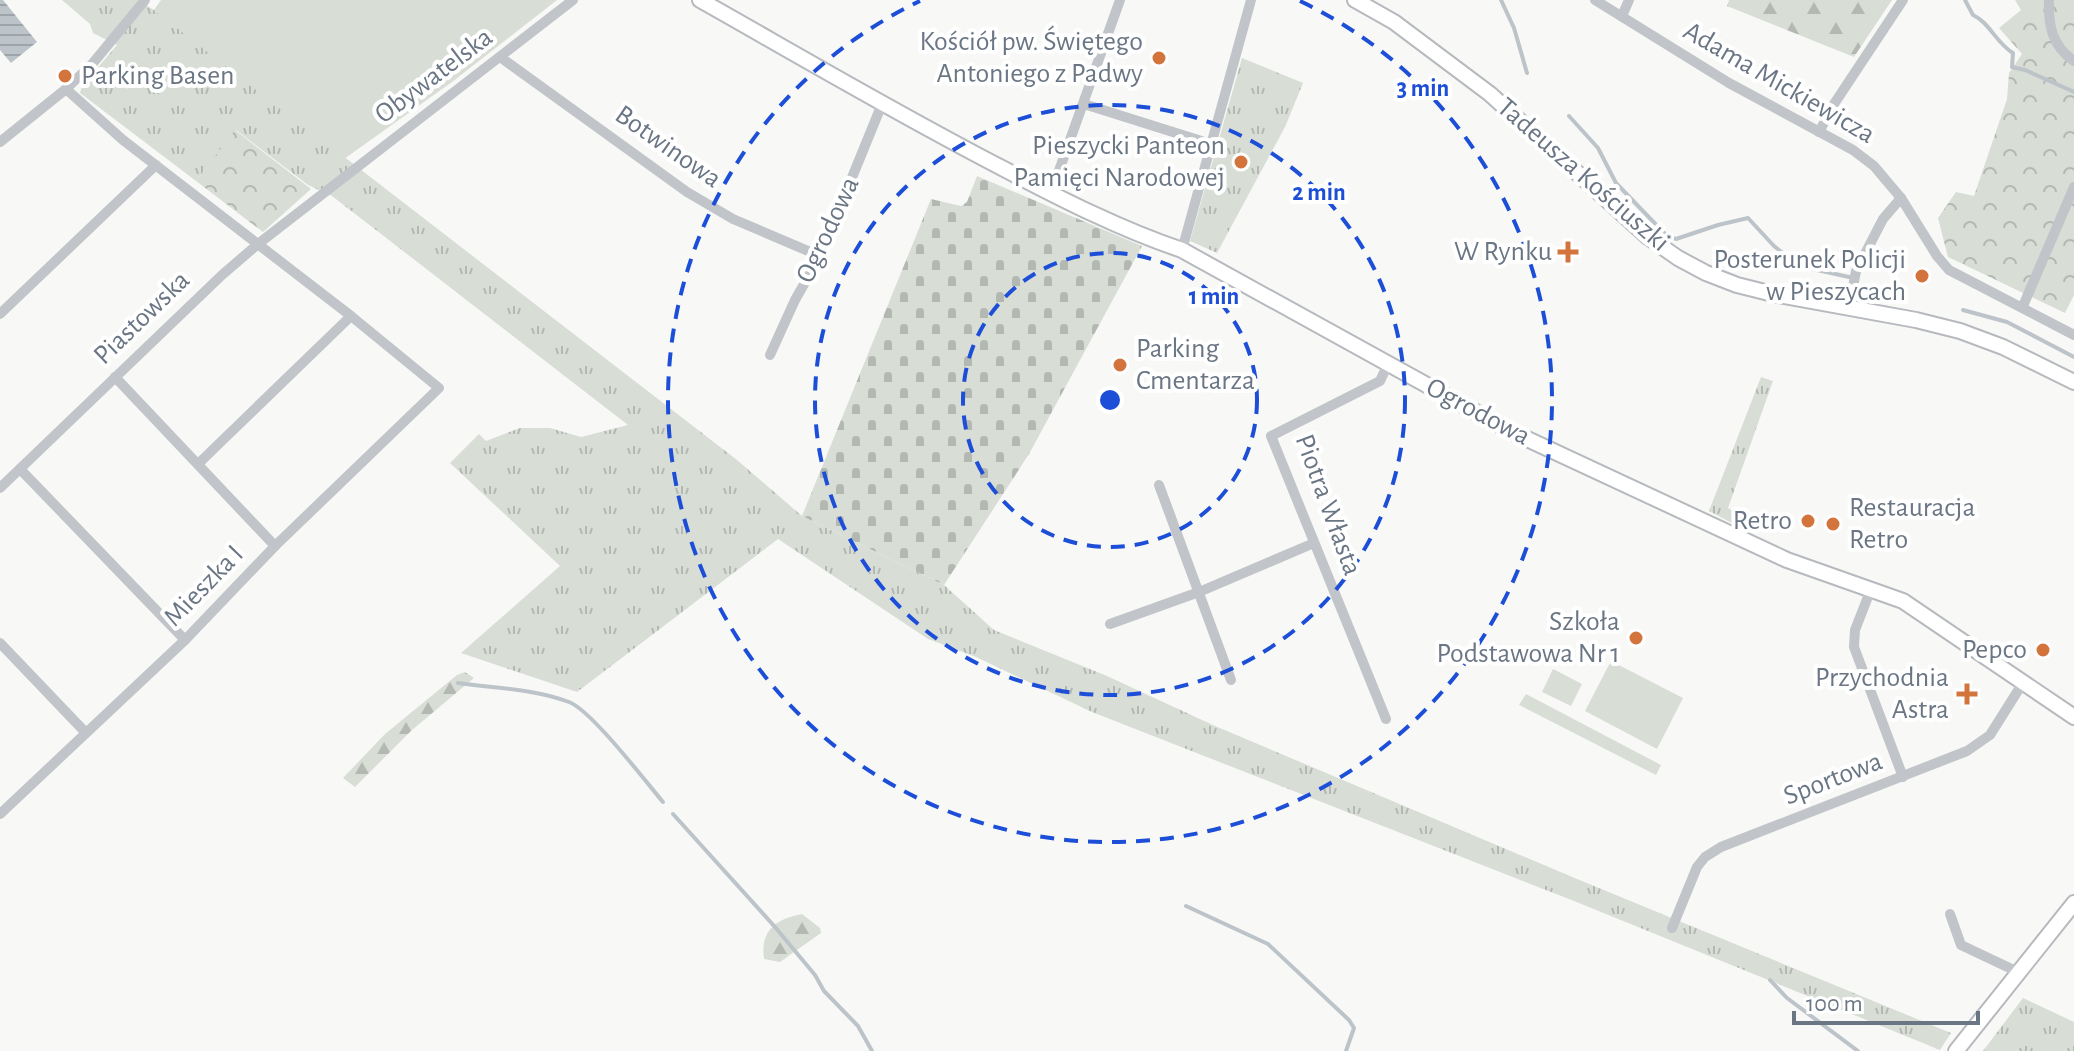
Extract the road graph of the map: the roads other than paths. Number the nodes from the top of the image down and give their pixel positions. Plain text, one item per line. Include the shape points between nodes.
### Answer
1 (145, 0) edge
2 (573, 0) edge
3 (700, 0) edge
4 (1120, 0) edge
5 (1251, 0) edge
6 (1355, 0) edge
7 (1595, 0) edge
8 (1629, 0) edge
9 (1903, 0) edge
10 (2049, 0) edge
11 (1622, 16) junction
12 (500, 57) junction
13 (2074, 61) edge
14 (66, 89) junction
15 (882, 104) junction
16 (1084, 104) junction
17 (1819, 132) junction
18 (0, 142) edge
19 (1211, 144) junction
20 (156, 165) junction
21 (2074, 187) edge
22 (326, 191) joint
23 (1051, 193) junction
24 (1901, 198) junction
25 (258, 244) junction
26 (1182, 250) junction
27 (820, 256) junction
28 (2023, 306) junction
29 (1849, 308) junction
30 (0, 314) edge
31 (351, 316) junction
32 (2074, 335) edge
33 (770, 355) dead end
34 (1388, 364) junction
35 (115, 377) junction
36 (2074, 382) edge
37 (198, 464) junction
38 (20, 469) junction
39 (1159, 485) dead end
40 (0, 488) edge
41 (1314, 543) junction
42 (275, 546) junction
43 (1871, 589) junction
44 (1199, 592) junction
45 (1110, 624) dead end
46 (185, 640) junction
47 (3, 651) edge
48 (1231, 680) dead end
49 (2024, 681) junction
50 (2074, 717) edge
51 (1386, 719) dead end
52 (86, 733) junction
53 (1903, 777) junction
54 (0, 814) edge
55 (2074, 903) edge
56 (1950, 914) dead end
57 (1672, 928) dead end
58 (2018, 972) junction
59 (1956, 1051) edge

1 - 14 street
2 - 12 street, Obywatelska
3 - 15 street, Ogrodowa
4 - 16 street
5 - 19 street
6 - 29 street, Tadeusza Kościuszki via 1490,94 1678,258 1737,285
7 - 11 street, Adama Mickiewicza
8 - 11 street
9 - 17 street
10 - 13 street via 2048,26 2062,53
11 - 17 street, Adama Mickiewicza via 1716,76
12 - 22 street, Obywatelska
12 - 27 street, Botwinowa via 687,192 733,219
14 - 18 street
14 - 20 street
15 - 23 street, Ogrodowa
15 - 27 street, Ogrodowa
16 - 19 street
16 - 23 street
17 - 24 street, Adama Mickiewicza via 1874,166
19 - 26 street
20 - 25 street
20 - 30 street
21 - 28 street
22 - 25 street, Piastowska
23 - 26 street, Ogrodowa
24 - 28 street, Adama Mickiewicza via 1949,270
24 - 29 street via 1883,219 1856,271
25 - 31 street
25 - 35 street, Piastowska
26 - 34 street, Ogrodowa
27 - 33 street, Ogrodowa
28 - 32 street, Adama Mickiewicza
29 - 36 street, Tadeusza Kościuszki via 1960,331
31 - 37 street
31 - 42 street, Mieszka I via 439,388
34 - 41 street, Piotra Własta via 1380,381 1271,436
34 - 43 street, Ogrodowa via 1510,431 1713,526 1787,560
35 - 37 street
35 - 38 street, Piastowska
37 - 42 street
38 - 40 street, Piastowska
38 - 46 street
39 - 44 street
41 - 44 street
41 - 51 street, Piotra Własta
42 - 46 street, Mieszka I
43 - 49 street, Ogrodowa via 1903,601
43 - 53 street via 1854,647
44 - 45 street
44 - 48 street
46 - 52 street, Mieszka I
47 - 52 street
49 - 50 street, Ogrodowa
49 - 53 street, Sportowa via 1990,735 1967,751
52 - 54 street, Mieszka I
53 - 57 street, Sportowa via 1705,857
55 - 58 street
56 - 58 street via 1961,945
58 - 59 street

